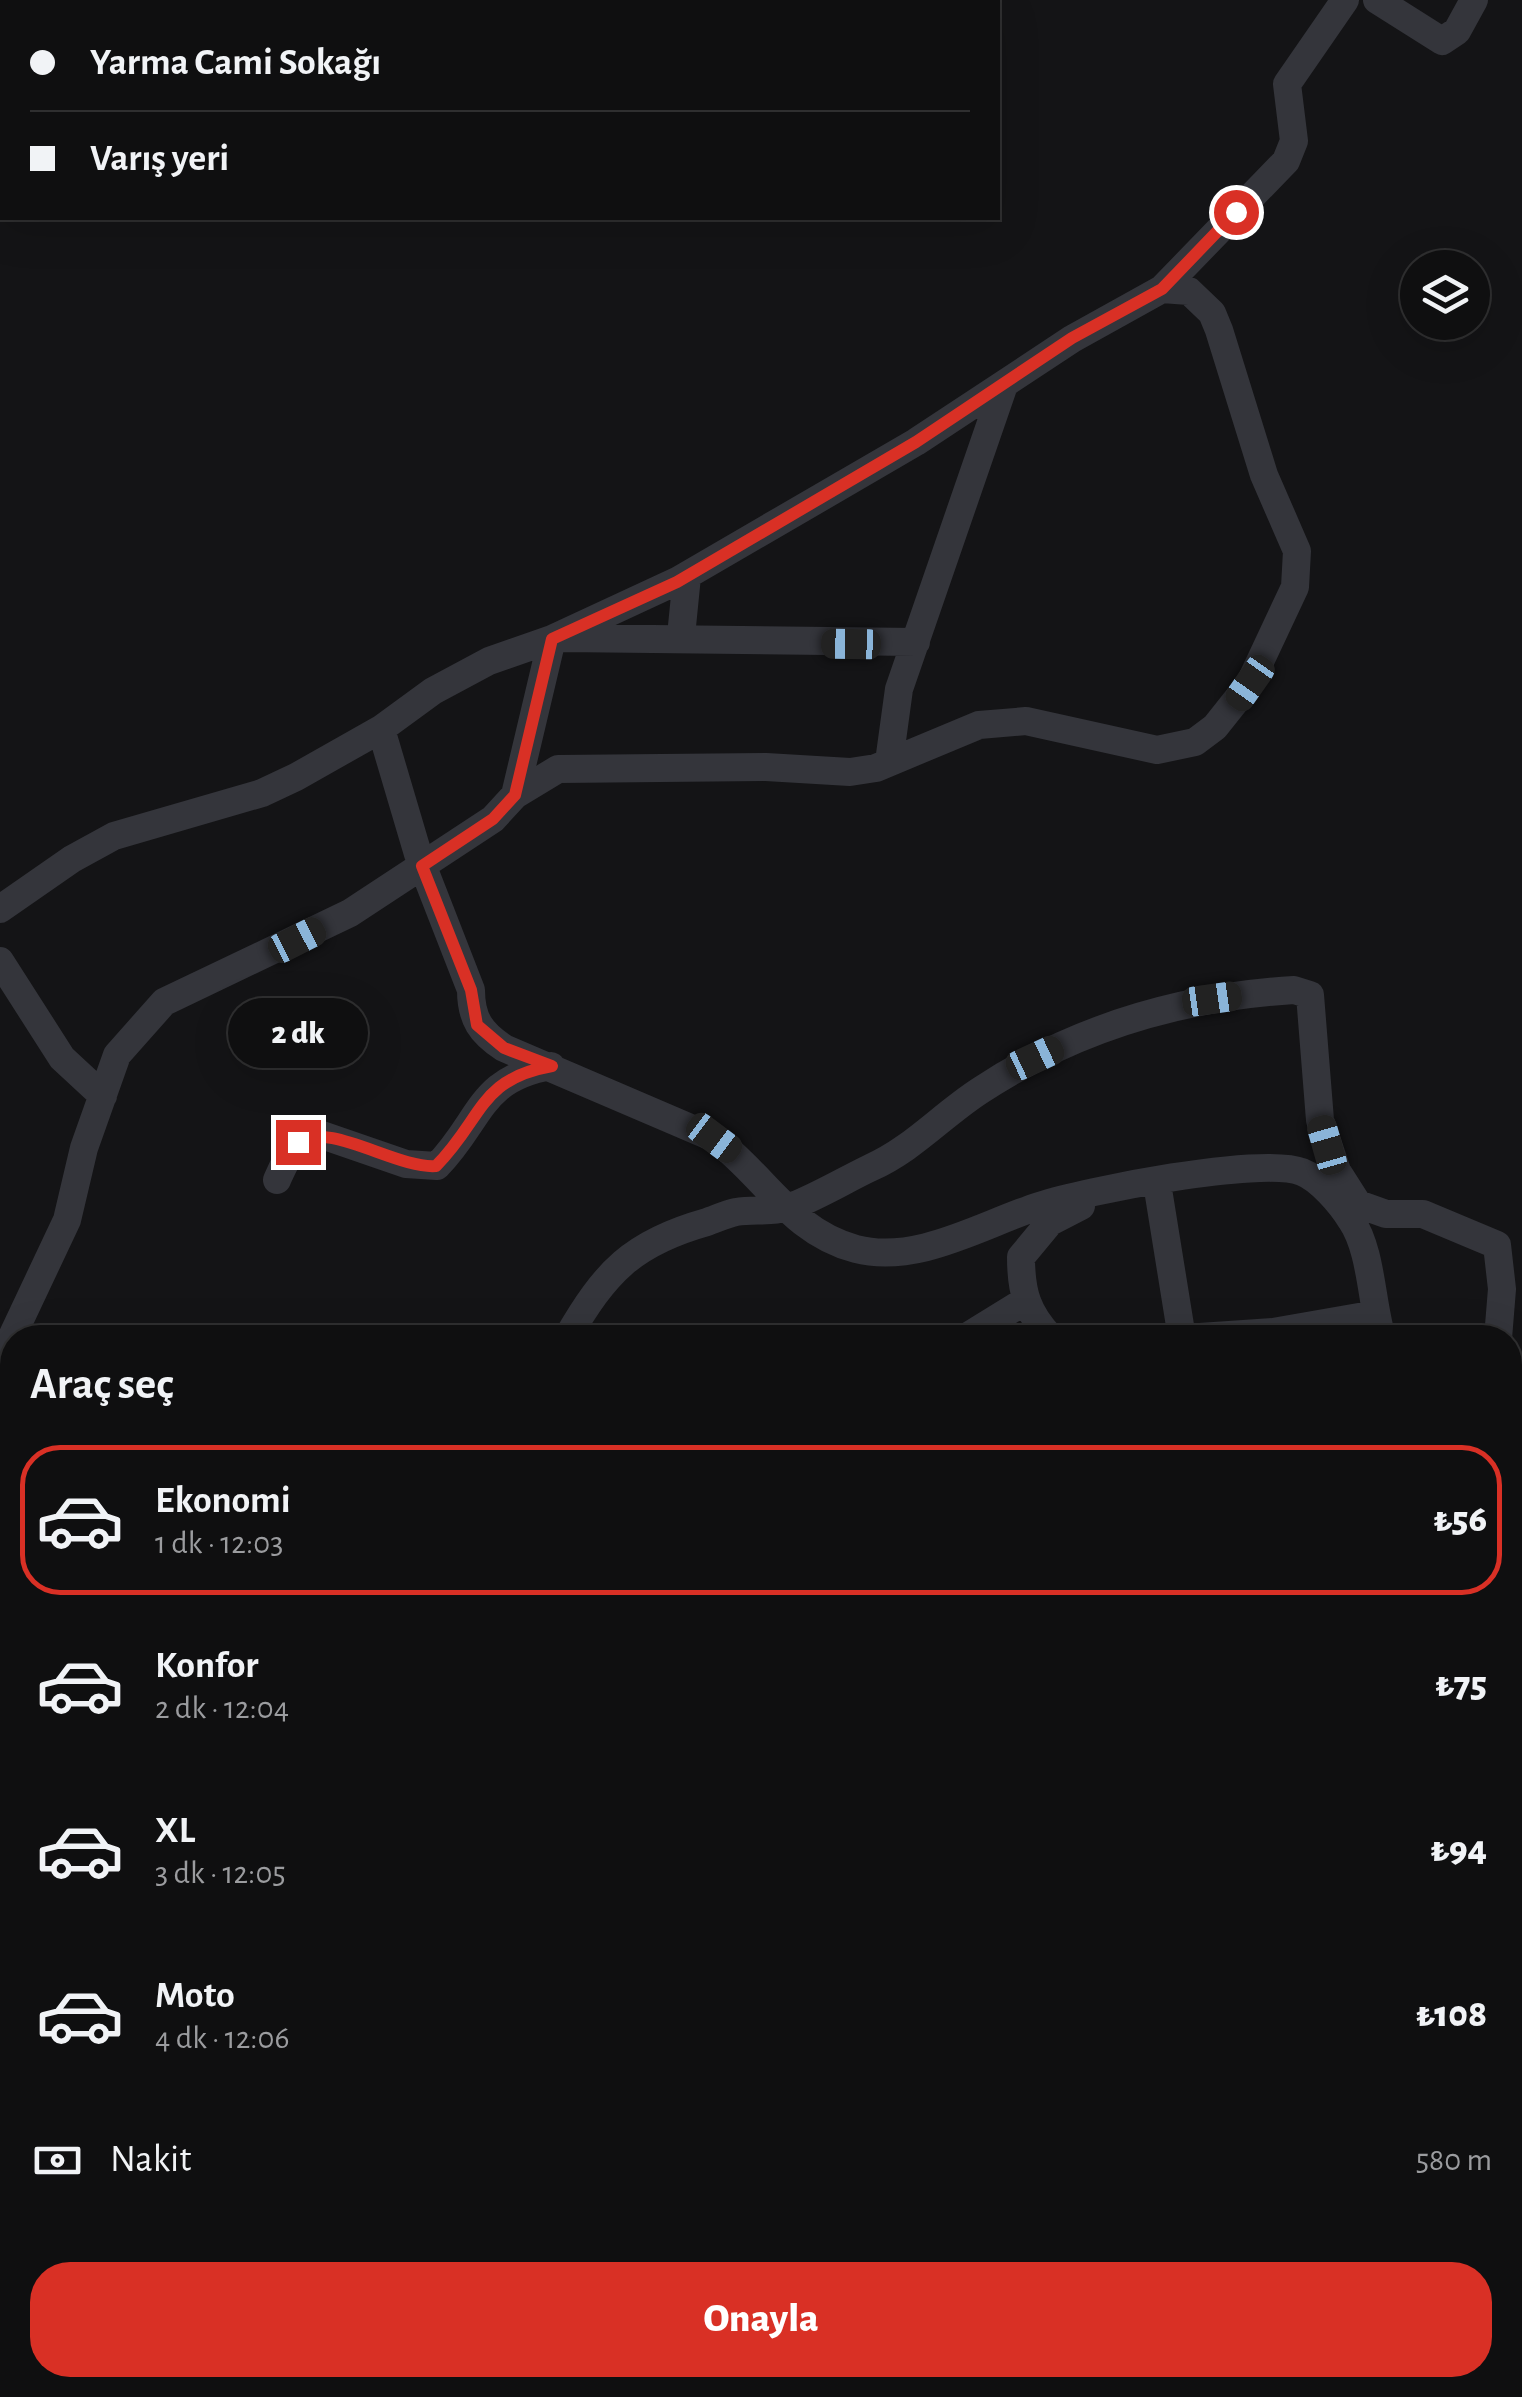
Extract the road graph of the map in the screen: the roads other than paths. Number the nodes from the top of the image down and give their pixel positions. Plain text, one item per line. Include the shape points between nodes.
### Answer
1 (1345, 0) edge
2 (1377, 0) edge
3 (1474, 0) edge
4 (1162, 289) junction
5 (1004, 385) junction
6 (687, 576) junction
7 (681, 636) junction
8 (552, 639) junction
9 (916, 642) junction
10 (382, 728) junction
11 (889, 762) junction
12 (515, 795) junction
13 (422, 866) junction
14 (0, 909) edge
15 (0, 961) edge
16 (552, 1066) junction
17 (103, 1096) junction
18 (276, 1180) dead end
19 (1145, 1184) junction
20 (783, 1208) junction
21 (1025, 1301) junction
22 (17, 1325) edge
23 (574, 1325) edge
24 (987, 1325) edge
25 (1039, 1325) edge
26 (1180, 1325) edge
27 (1379, 1325) edge
28 (1499, 1325) edge

1 - 4 street via 1287,84 1294,141 1286,161
2 - 3 street via 1442,41 1457,31
4 - 5 street
4 - 11 street via 1189,291 1212,313 1264,475 1297,551 1296,587 1250,683 1215,728 1174,749 1007,721 978,725
5 - 6 street
5 - 9 street
6 - 7 street
6 - 8 street
7 - 8 street
7 - 9 street
8 - 10 street via 489,661
8 - 12 street
9 - 11 street via 900,689
10 - 13 street
10 - 14 street via 262,792 114,836
11 - 12 street via 850,772 558,770
12 - 13 street via 493,819
13 - 16 street via 467,980 477,1025 504,1048
13 - 17 street via 350,914 164,1002 118,1056
15 - 17 street via 62,1058
16 - 18 street via 517,1072 496,1088 436,1166 406,1164 308,1135
16 - 20 street via 714,1138 740,1157
17 - 22 street via 67,1220
19 - 20 street via 1107,1186 936,1244 887,1250 834,1242
19 - 21 street via 1075,1208 1035,1236 1021,1257
19 - 26 street
19 - 27 street via 1216,1172 1301,1172 1318,1182 1359,1234
20 - 23 street via 736,1212 684,1228 620,1262
20 - 28 street via 890,1158 978,1091 1097,1029 1182,1004 1294,990 1310,994 1315,1013 1320,1120 1337,1171 1358,1204 1423,1214 1497,1244
21 - 24 street
21 - 25 street

